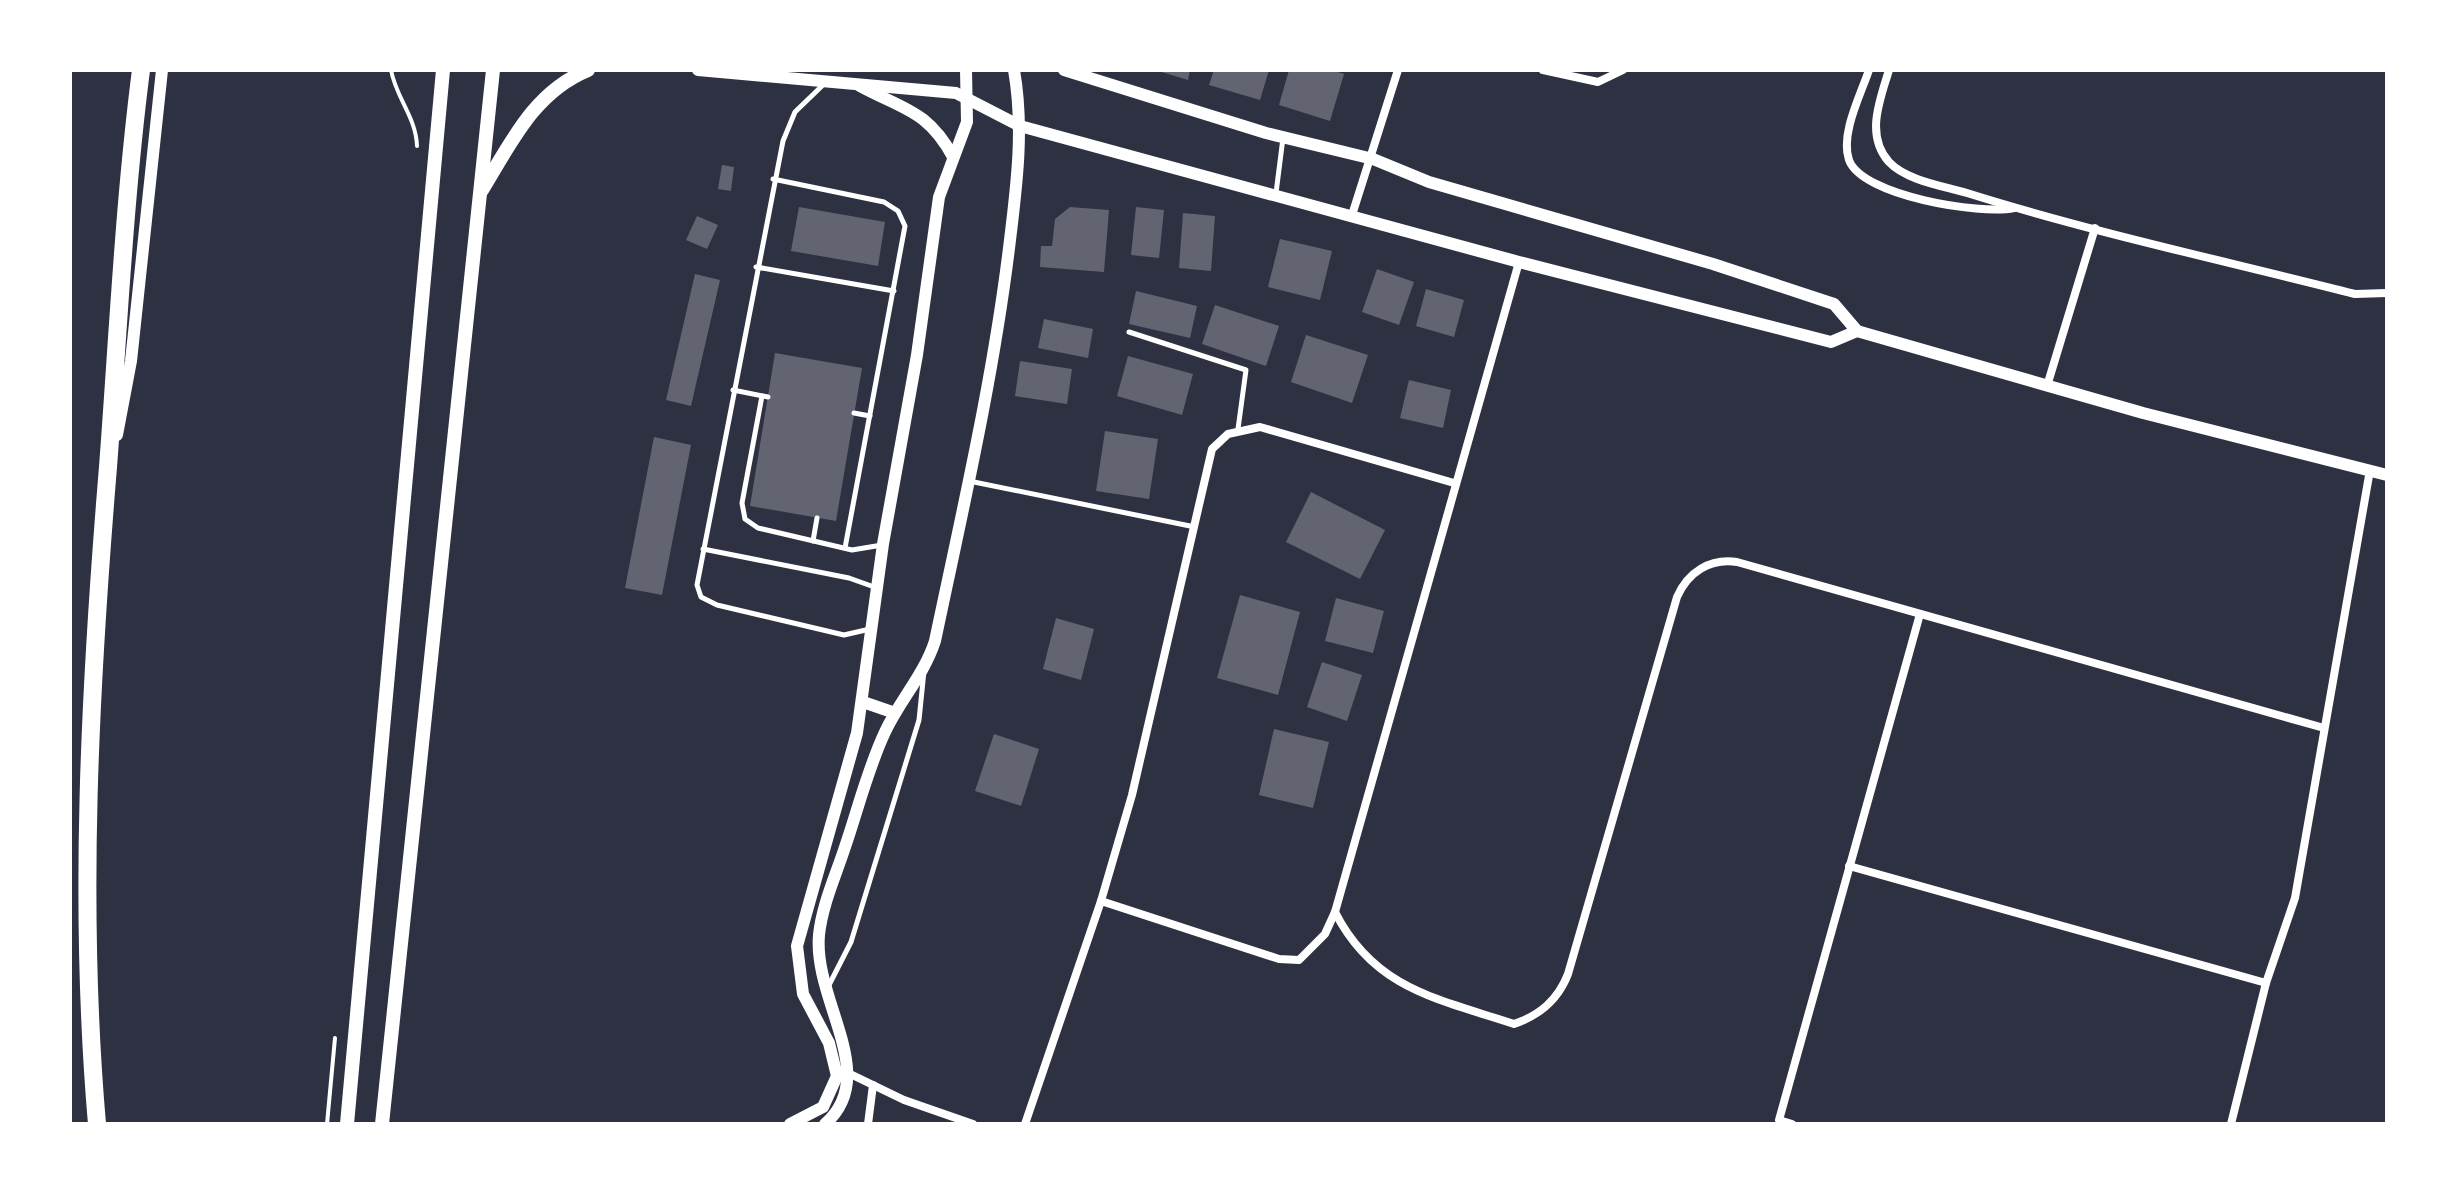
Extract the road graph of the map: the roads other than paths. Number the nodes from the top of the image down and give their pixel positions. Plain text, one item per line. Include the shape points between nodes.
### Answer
1 (141, 70) edge
2 (162, 70) edge
3 (443, 70) edge
4 (493, 70) edge
5 (588, 70) edge
6 (698, 70) edge
7 (966, 70) edge
8 (1014, 70) edge
9 (1064, 70) edge
10 (1398, 70) edge
11 (1543, 70) edge
12 (1623, 70) edge
13 (1869, 70) edge
14 (1889, 70) edge
15 (829, 81) junction
16 (854, 82) junction
17 (968, 98) junction
18 (1020, 126) junction
19 (1283, 137) junction
20 (953, 157) junction
21 (1373, 159) junction
22 (773, 179) junction
23 (1276, 193) junction
24 (480, 194) junction
25 (2015, 208) junction
26 (1352, 215) junction
27 (2095, 228) junction
28 (1519, 262) junction
29 (756, 267) junction
30 (894, 291) junction
31 (2387, 293) edge
32 (1857, 331) junction
33 (1129, 332) dead end
34 (2047, 386) junction
35 (733, 390) junction
36 (854, 413) dead end
37 (870, 416) junction
38 (1238, 429) junction
39 (108, 465) junction
40 (2370, 470) junction
41 (2387, 475) edge
42 (968, 481) junction
43 (1454, 483) junction
44 (817, 518) dead end
45 (1195, 527) junction
46 (813, 541) junction
47 (883, 544) junction
48 (845, 548) junction
49 (703, 549) junction
50 (877, 588) junction
51 (1920, 614) junction
52 (871, 629) junction
53 (924, 670) junction
54 (863, 702) junction
55 (895, 713) junction
56 (2324, 728) junction
57 (1849, 866) junction
58 (1101, 901) junction
59 (1335, 912) junction
60 (2266, 983) junction
61 (825, 993) junction
62 (843, 1070) junction
63 (873, 1085) junction
64 (97, 1124) edge
65 (347, 1124) edge
66 (382, 1124) edge
67 (790, 1124) edge
68 (825, 1124) edge
69 (868, 1124) edge
70 (973, 1124) edge
71 (1025, 1124) edge
72 (1792, 1124) edge
73 (2231, 1124) edge

1 - 39 highway
2 - 39 street via 131,361
3 - 65 main road
4 - 24 main road
5 - 24 main road via 558,86 534,108
6 - 15 street
7 - 17 street
8 - 18 street
9 - 19 street
10 - 21 street
11 - 12 street via 1587,82 1609,79
13 - 25 street via 1847,140 1849,159 1859,175 1884,188 1967,210
14 - 25 street via 1876,124 1879,144 1890,162 1907,174
15 - 16 street
15 - 22 lane via 795,112
16 - 17 street via 940,90
16 - 20 street via 922,116
17 - 18 street
17 - 20 street via 964,134
18 - 23 street
18 - 42 street via 1007,267
19 - 21 street
19 - 23 lane
20 - 47 street via 939,197
21 - 26 street
21 - 32 street via 1429,182 1834,304
22 - 29 lane
22 - 30 lane via 875,199 898,211 905,234
23 - 26 street
24 - 66 main road
25 - 27 street
26 - 28 street
27 - 31 street via 2355,294
27 - 34 street
28 - 32 street via 1831,342
28 - 43 street
29 - 30 lane
29 - 35 lane
30 - 37 lane
32 - 34 street
33 - 38 lane via 1246,370
34 - 40 street
35 - 46 lane via 765,396 742,514 758,528
35 - 49 lane
36 - 37 lane
37 - 48 lane
38 - 43 street via 1270,429
38 - 45 street via 1220,441 1208,459
39 - 64 highway via 88,822 86,948
40 - 41 street
40 - 56 street
42 - 45 lane
42 - 53 street via 935,641
43 - 59 street
44 - 46 lane
45 - 58 street via 1157,700
46 - 48 lane
47 - 48 lane
47 - 50 street
49 - 50 lane
49 - 52 lane via 697,579 701,597 711,603 844,635
50 - 52 street
51 - 56 street
51 - 57 street
51 - 59 street via 1737,562 1709,564 1693,573 1677,597 1568,974 1544,1009 1514,1024 1420,993 1369,961
52 - 54 street
53 - 55 street
53 - 61 lane via 919,720 851,942
54 - 55 street
54 - 62 street via 797,946 803,994
55 - 61 street via 877,750 822,917 819,955
56 - 60 street via 2295,898
57 - 60 street
57 - 72 street via 1779,1120
58 - 59 street via 1279,959 1299,960 1325,934
58 - 71 street
60 - 73 street
61 - 62 street
62 - 63 street
62 - 67 street via 823,1107
62 - 68 street via 845,1096
63 - 69 street
63 - 70 street

